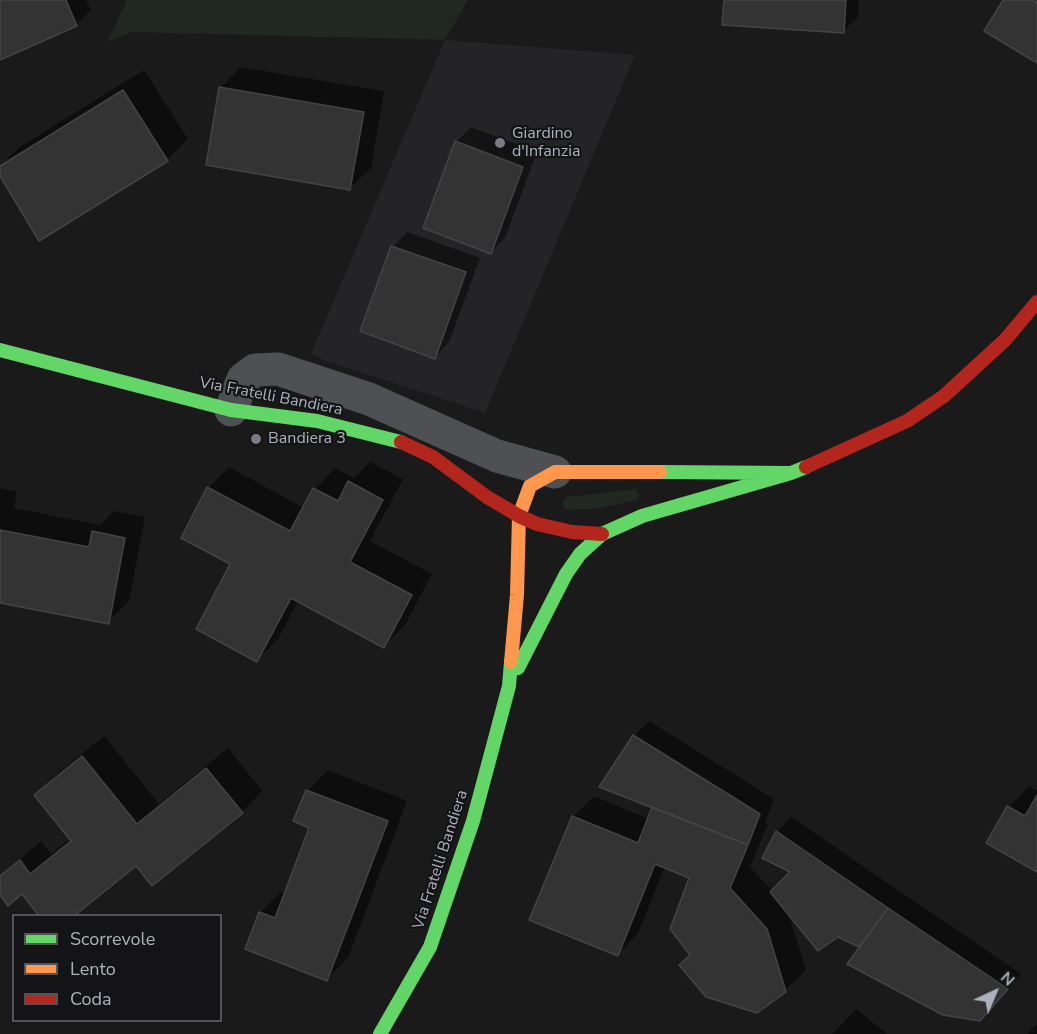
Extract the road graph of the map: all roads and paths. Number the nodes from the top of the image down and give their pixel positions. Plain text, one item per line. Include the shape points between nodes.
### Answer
1 (1037, 302) edge
2 (0, 350) edge
3 (231, 410) junction
4 (555, 472) junction
5 (791, 473) junction
6 (519, 516) junction
7 (602, 534) junction
8 (509, 686) junction
9 (380, 1034) edge

1 - 5 street via 1005,340 944,396 907,421
2 - 3 street, Via Fratelli Bandiera
3 - 4 street via 243,379 255,370 278,369 369,399 497,456
3 - 6 street, Via Fratelli Bandiera via 317,421 401,442 433,457
4 - 5 street
4 - 6 street via 530,486
5 - 7 street via 642,516
6 - 7 street, Via Fratelli Bandiera via 537,524
6 - 8 street
7 - 8 street via 566,574
8 - 9 street, Via Fratelli Bandiera via 473,821 430,947

